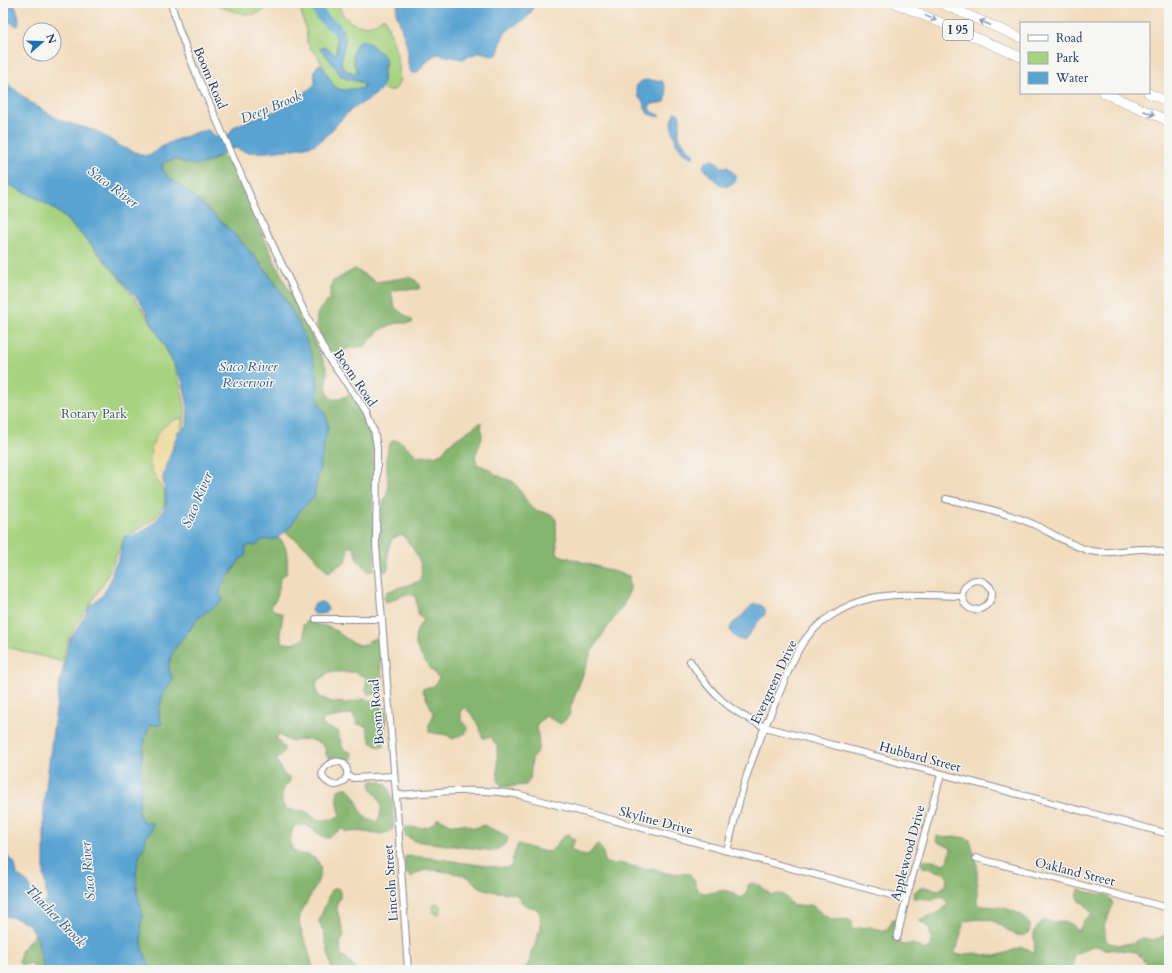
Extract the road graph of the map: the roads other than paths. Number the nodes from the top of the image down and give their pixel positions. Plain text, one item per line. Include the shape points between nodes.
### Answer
1 (171, 3) edge
2 (896, 3) edge
3 (940, 3) edge
4 (1020, 38) edge
5 (1020, 57) edge
6 (1106, 94) edge
7 (1150, 94) edge
8 (1169, 102) edge
9 (1169, 121) edge
10 (946, 499) dead end
11 (1169, 554) edge
12 (962, 596) junction
13 (381, 619) junction
14 (316, 620) dead end
15 (690, 661) dead end
16 (765, 727) junction
17 (941, 775) junction
18 (347, 776) dead end
19 (393, 776) junction
20 (396, 795) junction
21 (1169, 834) edge
22 (727, 851) junction
23 (976, 858) dead end
24 (906, 899) junction
25 (1169, 908) edge
26 (897, 938) dead end
27 (408, 970) edge

1 - 13 street, Boom Road via 189,56 216,120 316,337 364,407 372,425 377,454 376,545
2 -> 5 highway, I 95
4 -> 3 highway, I 95
6 -> 9 highway
7 - 8 highway
10 - 11 street via 1014,516 1091,551 1108,553 1144,548
12 - 12 street via 968,607 979,610 986,607 992,594 988,585 977,580 966,585
12 - 16 street, Evergreen Drive via 880,597 858,603 832,615 800,647
13 - 14 street
13 - 19 street, Boom Road
15 - 16 street, Hubbard Street via 708,688 723,702 739,715
16 - 17 street, Hubbard Street
16 - 22 street, Evergreen Drive via 750,767
17 - 21 street, Hubbard Street
17 - 24 street, Applewood Drive
18 - 19 street via 359,779
19 - 20 street, Boom Road
20 - 22 street, Skyline Drive via 460,790 520,795
20 - 27 street, Lincoln Street
22 - 24 street, Skyline Drive
23 - 25 street, Oakland Street
24 - 26 street, Applewood Drive

